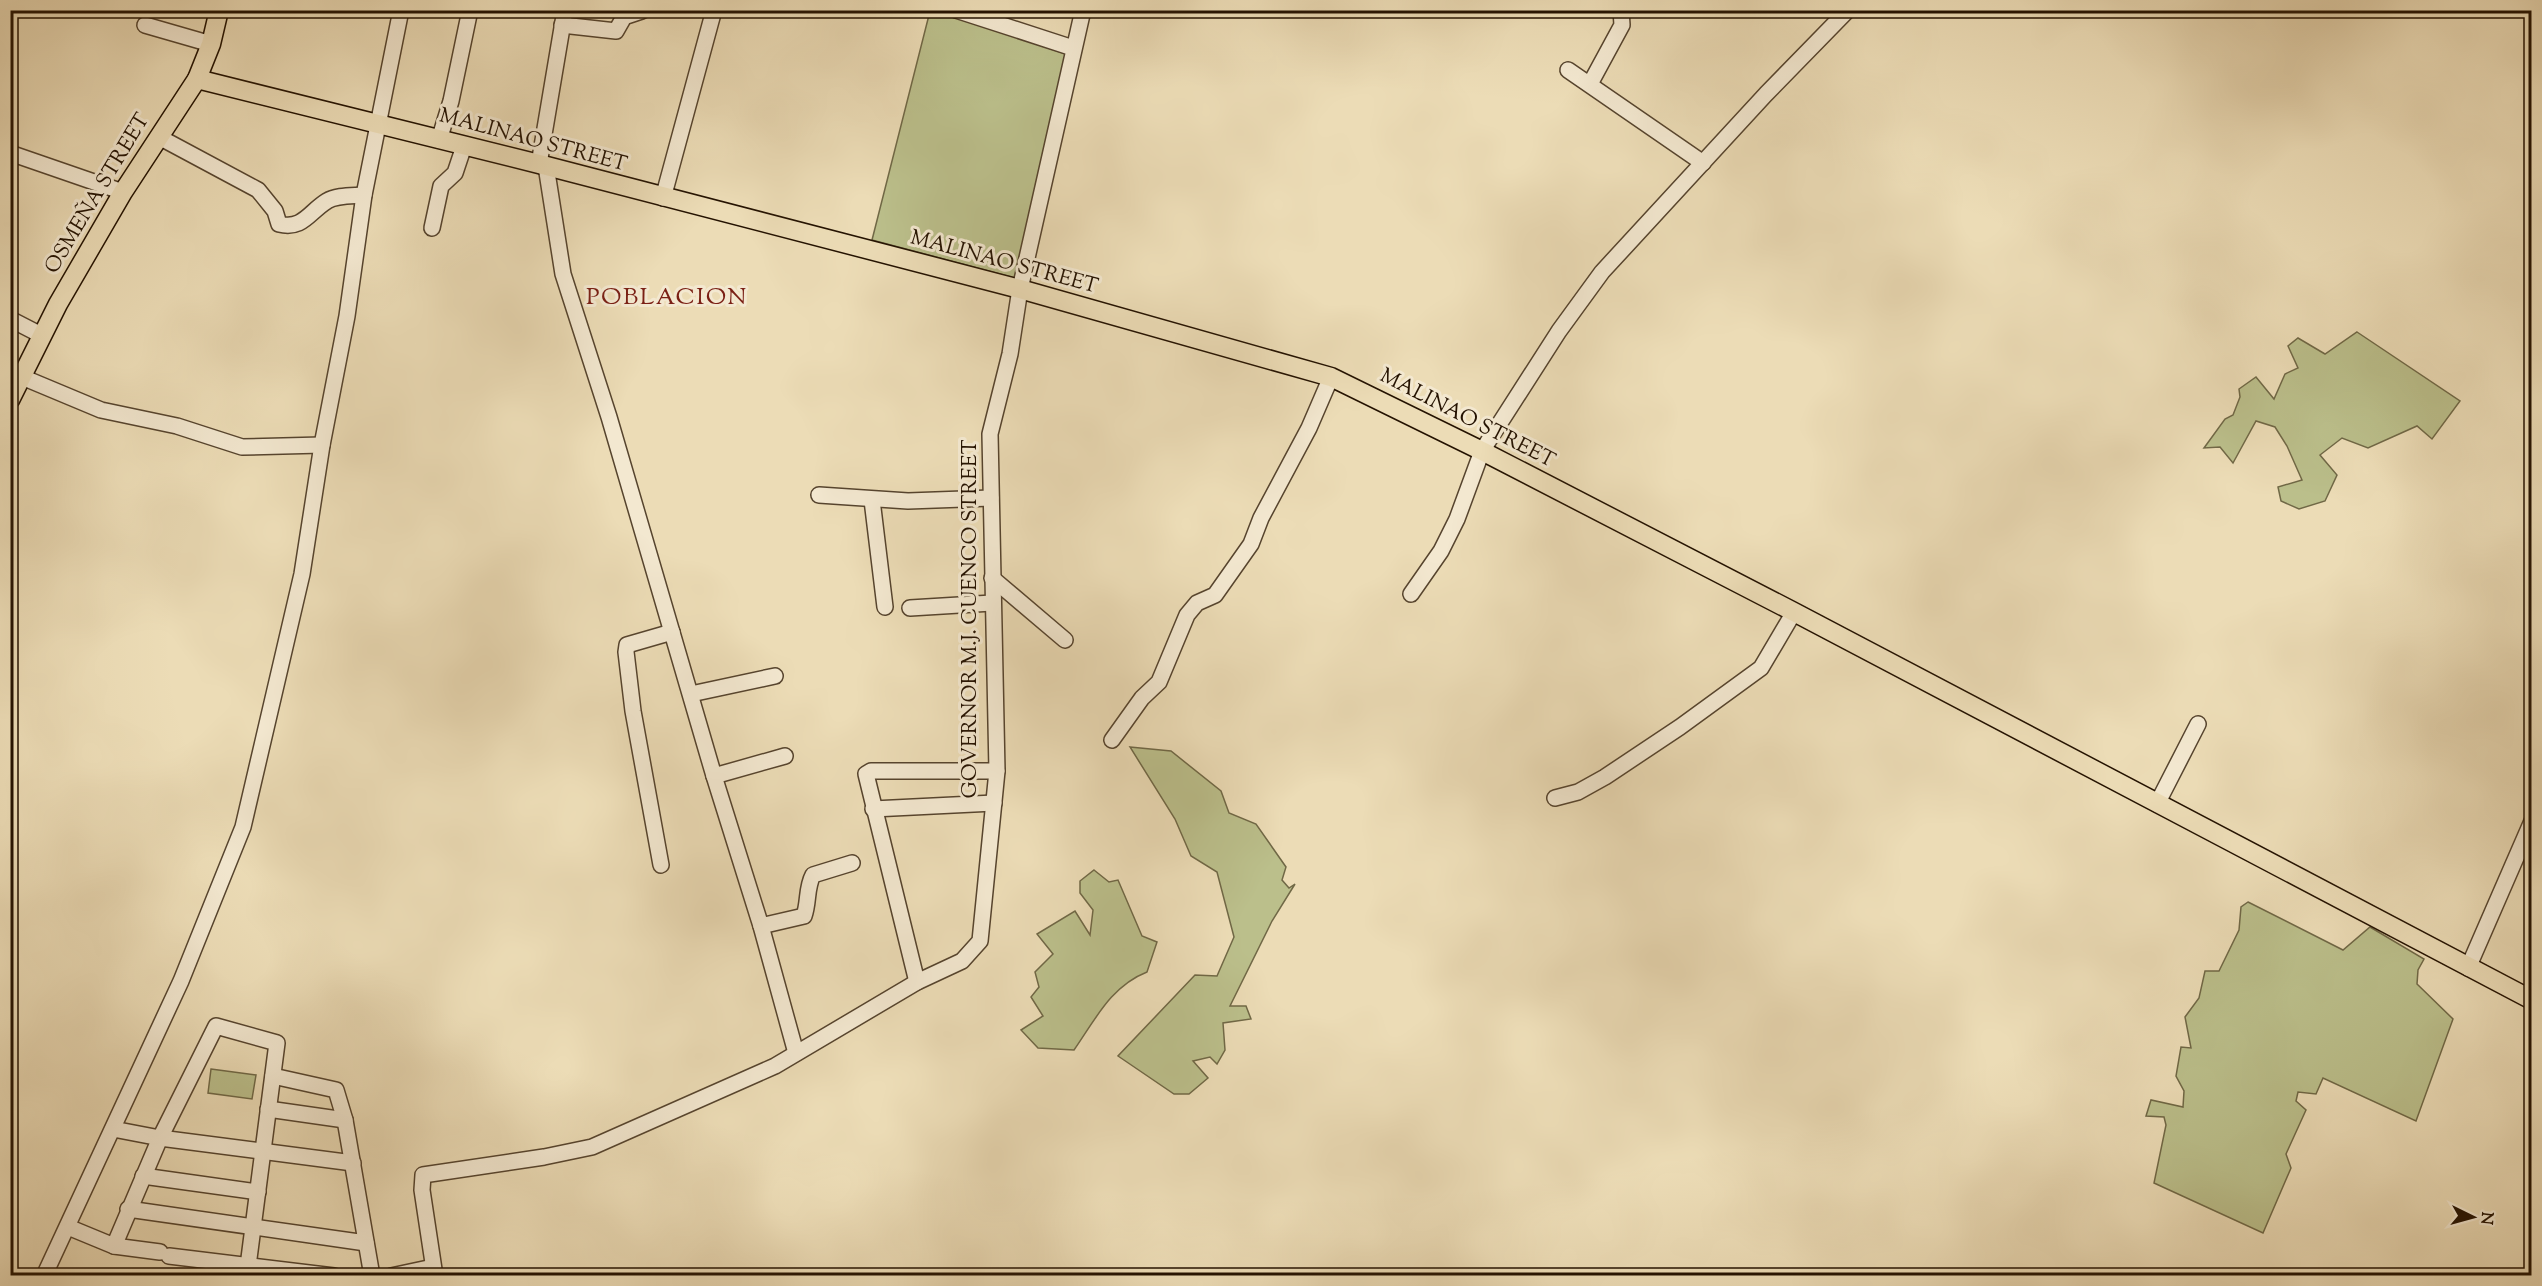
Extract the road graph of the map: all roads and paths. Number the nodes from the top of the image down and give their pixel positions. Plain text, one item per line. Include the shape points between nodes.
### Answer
1 (219, 10) edge
2 (401, 10) edge
3 (470, 10) edge
4 (714, 10) edge
5 (956, 10) edge
6 (1083, 10) edge
7 (1621, 10) edge
8 (1848, 10) edge
9 (642, 11) edge
10 (563, 18) edge
11 (145, 25) dead end
12 (210, 44) junction
13 (1073, 48) junction
14 (1568, 70) dead end
15 (197, 79) junction
16 (1590, 84) junction
17 (377, 123) junction
18 (159, 137) junction
19 (439, 140) junction
20 (464, 146) junction
21 (10, 153) edge
22 (1703, 163) junction
23 (542, 165) junction
24 (123, 192) junction
25 (364, 195) junction
26 (663, 198) junction
27 (432, 228) dead end
28 (1020, 290) junction
29 (10, 320) edge
30 (43, 336) junction
31 (22, 377) junction
32 (1331, 377) junction
33 (10, 400) edge
34 (322, 445) junction
35 (1482, 451) junction
36 (819, 495) dead end
37 (991, 498) junction
38 (872, 500) junction
39 (992, 578) junction
40 (1411, 594) dead end
41 (993, 603) junction
42 (885, 607) dead end
43 (910, 608) dead end
44 (1794, 612) junction
45 (672, 632) junction
46 (1065, 640) dead end
47 (775, 676) dead end
48 (691, 694) junction
49 (2198, 724) dead end
50 (1112, 740) dead end
51 (785, 756) dead end
52 (997, 771) junction
53 (714, 776) junction
54 (1555, 798) dead end
55 (994, 803) junction
56 (2157, 804) junction
57 (873, 809) junction
58 (2532, 821) edge
59 (852, 863) dead end
60 (661, 865) dead end
61 (761, 926) junction
62 (2468, 968) junction
63 (917, 982) junction
64 (2532, 1000) edge
65 (796, 1053) junction
66 (273, 1076) junction
67 (268, 1110) junction
68 (345, 1120) junction
69 (113, 1129) junction
70 (159, 1138) junction
71 (262, 1151) junction
72 (353, 1163) junction
73 (143, 1176) junction
74 (258, 1192) junction
75 (128, 1209) junction
76 (68, 1227) junction
77 (254, 1228) junction
78 (366, 1243) junction
79 (114, 1246) junction
80 (248, 1266) junction
81 (434, 1271) edge
82 (44, 1275) edge
83 (334, 1275) edge
84 (372, 1275) edge
85 (391, 1275) edge

1 - 12 main road, OSMEÑA STREET
2 - 17 street
3 - 19 street
4 - 26 street
5 - 13 street
6 - 13 street, GOVERNOR M.J. CUENCO STREET
7 - 16 street via 1622,25
8 - 22 street
9 - 10 street via 624,17 616,31
10 - 23 street
11 - 12 street
12 - 15 main road, OSMEÑA STREET
13 - 28 street, GOVERNOR M.J. CUENCO STREET
14 - 16 street
15 - 17 main road, MALINAO STREET
15 - 18 main road, OSMEÑA STREET
16 - 22 street
17 - 19 main road, MALINAO STREET
17 - 25 street
18 - 24 main road, OSMEÑA STREET
18 - 25 street via 258,190 275,211 279,224 302,223 327,200
19 - 20 main road, MALINAO STREET
20 - 23 main road, MALINAO STREET
20 - 27 street via 455,173 441,186
21 - 24 street
22 - 35 street via 1602,272
23 - 26 main road, MALINAO STREET
23 - 45 street via 563,274
24 - 30 main road, OSMEÑA STREET
25 - 34 street via 347,316
26 - 28 main road, MALINAO STREET
28 - 32 main road, MALINAO STREET
28 - 37 street, GOVERNOR M.J. CUENCO STREET via 1010,354 990,434
29 - 30 street
30 - 31 main road, OSMEÑA STREET
31 - 33 main road, OSMEÑA STREET
31 - 34 street via 101,410 177,426 242,447
32 - 35 main road, MALINAO STREET
32 - 50 street via 1251,544 1215,595 1197,603 1186,615 1160,682 1142,698
34 - 69 street via 292,624 239,840 181,981
35 - 40 street via 1457,519
35 - 44 main road, MALINAO STREET
36 - 38 street
37 - 38 street
37 - 39 street, GOVERNOR M.J. CUENCO STREET
38 - 42 street
39 - 41 street, GOVERNOR M.J. CUENCO STREET
39 - 46 street
41 - 43 street
41 - 52 street, GOVERNOR M.J. CUENCO STREET
44 - 54 street via 1761,668 1605,777 1578,792
44 - 56 main road, MALINAO STREET
45 - 48 street
45 - 60 street via 633,642 627,645 626,652
47 - 48 street
48 - 53 street
49 - 56 street
51 - 53 street
52 - 55 street, GOVERNOR M.J. CUENCO STREET
52 - 57 street via 871,771 866,774
53 - 61 street
55 - 57 street
55 - 63 street, GOVERNOR M.J. CUENCO STREET via 984,919 976,948 962,961
56 - 62 main road, MALINAO STREET
57 - 63 street
58 - 62 street
59 - 61 street via 813,875 804,916
61 - 65 street
62 - 64 main road, MALINAO STREET
63 - 65 street
65 - 81 street via 775,1066 592,1147 544,1158 423,1175
66 - 67 street
66 - 68 street via 336,1090
66 - 70 street via 277,1043 216,1026
67 - 68 street
67 - 71 street
68 - 72 street
69 - 70 street
69 - 76 street
70 - 71 street
70 - 73 street
71 - 72 street
71 - 74 street
72 - 78 street
73 - 74 street
73 - 75 street
74 - 77 street
75 - 77 street
75 - 79 street
76 - 79 street
76 - 82 street
77 - 78 street
77 - 80 street
78 - 84 street
79 - 80 street
80 - 83 street
81 - 85 street

